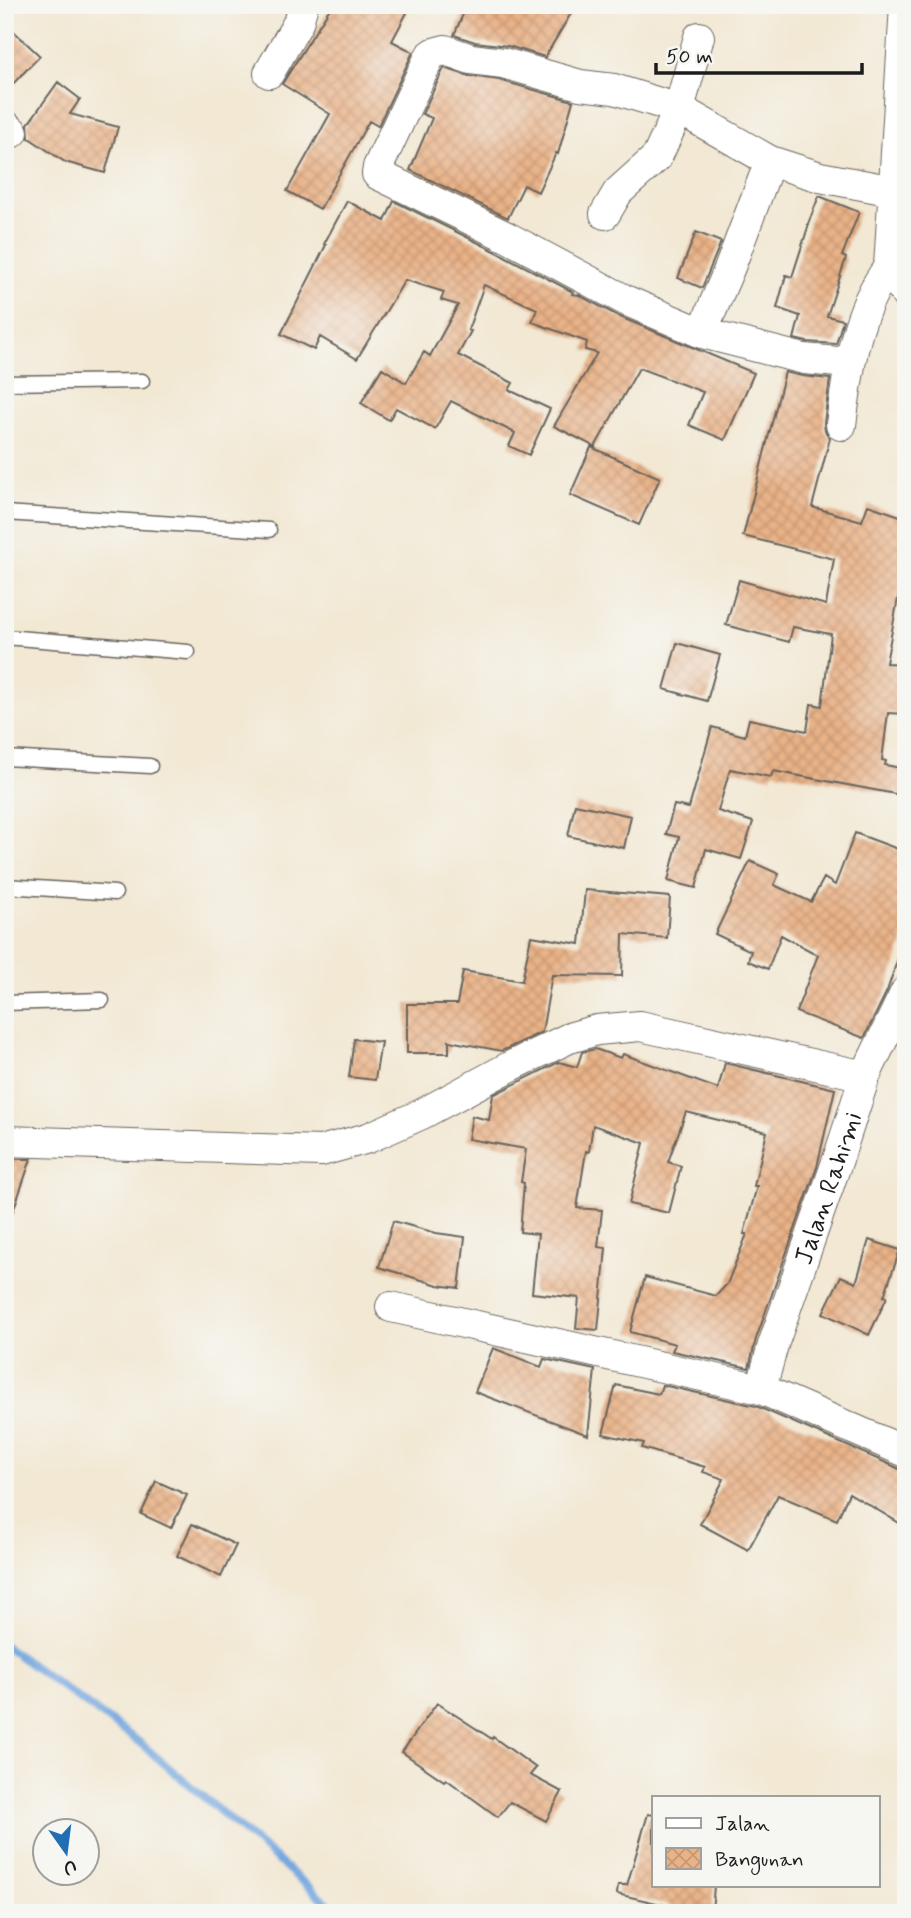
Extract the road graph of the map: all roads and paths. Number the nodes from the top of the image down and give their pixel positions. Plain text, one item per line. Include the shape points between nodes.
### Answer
1 (303, 5) edge
2 (905, 5) edge
3 (699, 37) dead end
4 (269, 73) dead end
5 (680, 109) junction
6 (770, 161) junction
7 (894, 191) junction
8 (605, 214) dead end
9 (890, 267) junction
10 (906, 295) edge
11 (702, 333) junction
12 (849, 363) junction
13 (142, 381) dead end
14 (5, 383) edge
15 (841, 425) dead end
16 (5, 513) edge
17 (269, 530) dead end
18 (5, 637) edge
19 (188, 652) dead end
20 (5, 758) edge
21 (150, 766) dead end
22 (5, 886) edge
23 (115, 893) dead end
24 (906, 991) edge
25 (102, 1000) dead end
26 (5, 1003) edge
27 (865, 1076) junction
28 (5, 1141) edge
29 (391, 1307) dead end
30 (761, 1389) junction
31 (906, 1452) edge

1 - 4 street via 298,23
2 - 7 street
3 - 5 street
5 - 6 street
5 - 8 street via 657,157 618,192
5 - 11 street via 444,50 430,56 377,174 627,301
6 - 7 street via 820,177
6 - 11 street
7 - 9 street
9 - 10 street
9 - 12 street via 877,282
11 - 12 street via 804,359
12 - 15 street
13 - 14 lane
16 - 17 lane
18 - 19 lane
20 - 21 lane
22 - 23 lane
24 - 27 street, Jalan Rahimi
25 - 26 lane
27 - 28 street via 640,1026 569,1038 422,1114 368,1138 321,1151
27 - 30 street, Jalan Rahimi
29 - 30 street
30 - 31 street

